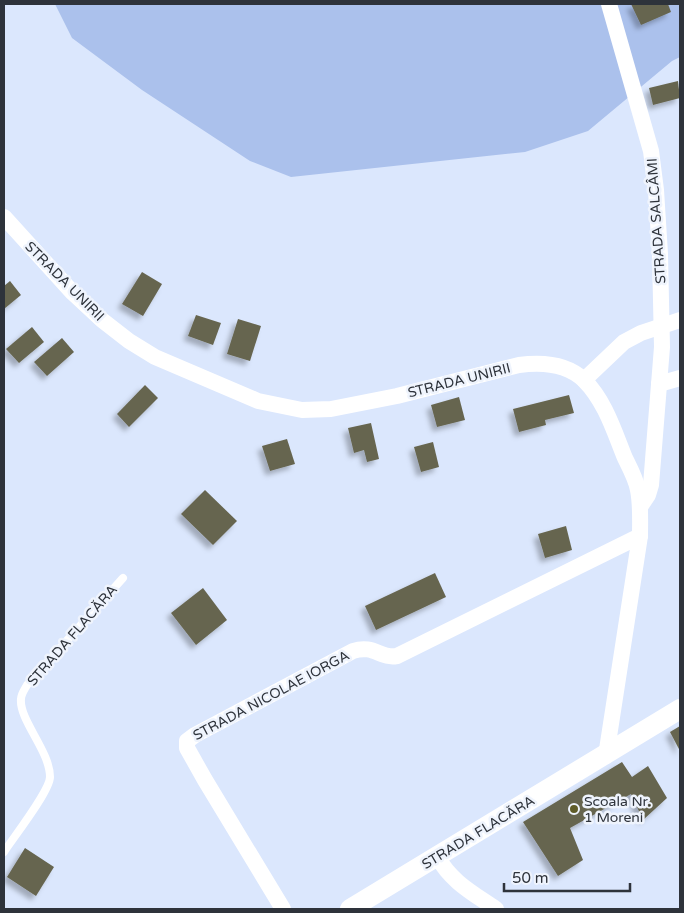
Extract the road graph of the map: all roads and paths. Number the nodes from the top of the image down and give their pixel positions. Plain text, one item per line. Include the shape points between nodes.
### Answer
1 (609, 4) edge
2 (4, 218) edge
3 (680, 320) edge
4 (662, 325) junction
5 (680, 378) edge
6 (584, 380) junction
7 (660, 384) junction
8 (640, 507) junction
9 (640, 536) junction
10 (123, 578) dead end
11 (680, 709) edge
12 (606, 756) junction
13 (4, 852) edge
14 (437, 856) junction
15 (283, 909) edge
16 (350, 909) edge
17 (496, 909) edge

1 - 4 street, STRADA SALCÂMI via 651,151 656,190
2 - 6 street, STRADA UNIRII via 73,293 129,341 155,357 258,401 302,410 331,409 536,362 554,364
3 - 4 street
4 - 6 street via 624,342
4 - 7 street, STRADA SALCÂMI
5 - 7 street
6 - 8 street, STRADA UNIRII via 605,408 638,488
7 - 8 street, STRADA SALCÂMI via 651,485
8 - 9 street, STRADA UNIRII
9 - 12 street, STRADA UNIRII
9 - 15 street, STRADA NICOLAE IORGA via 397,656 390,657 372,649 353,651 187,741 187,748 205,780
10 - 13 lane, STRADA FLACĂRA via 27,685 21,697 21,708 46,758 50,778
11 - 12 street, STRADA FLACĂRA
12 - 14 street, STRADA FLACĂRA
14 - 16 street, STRADA FLACĂRA
14 - 17 street via 452,878

